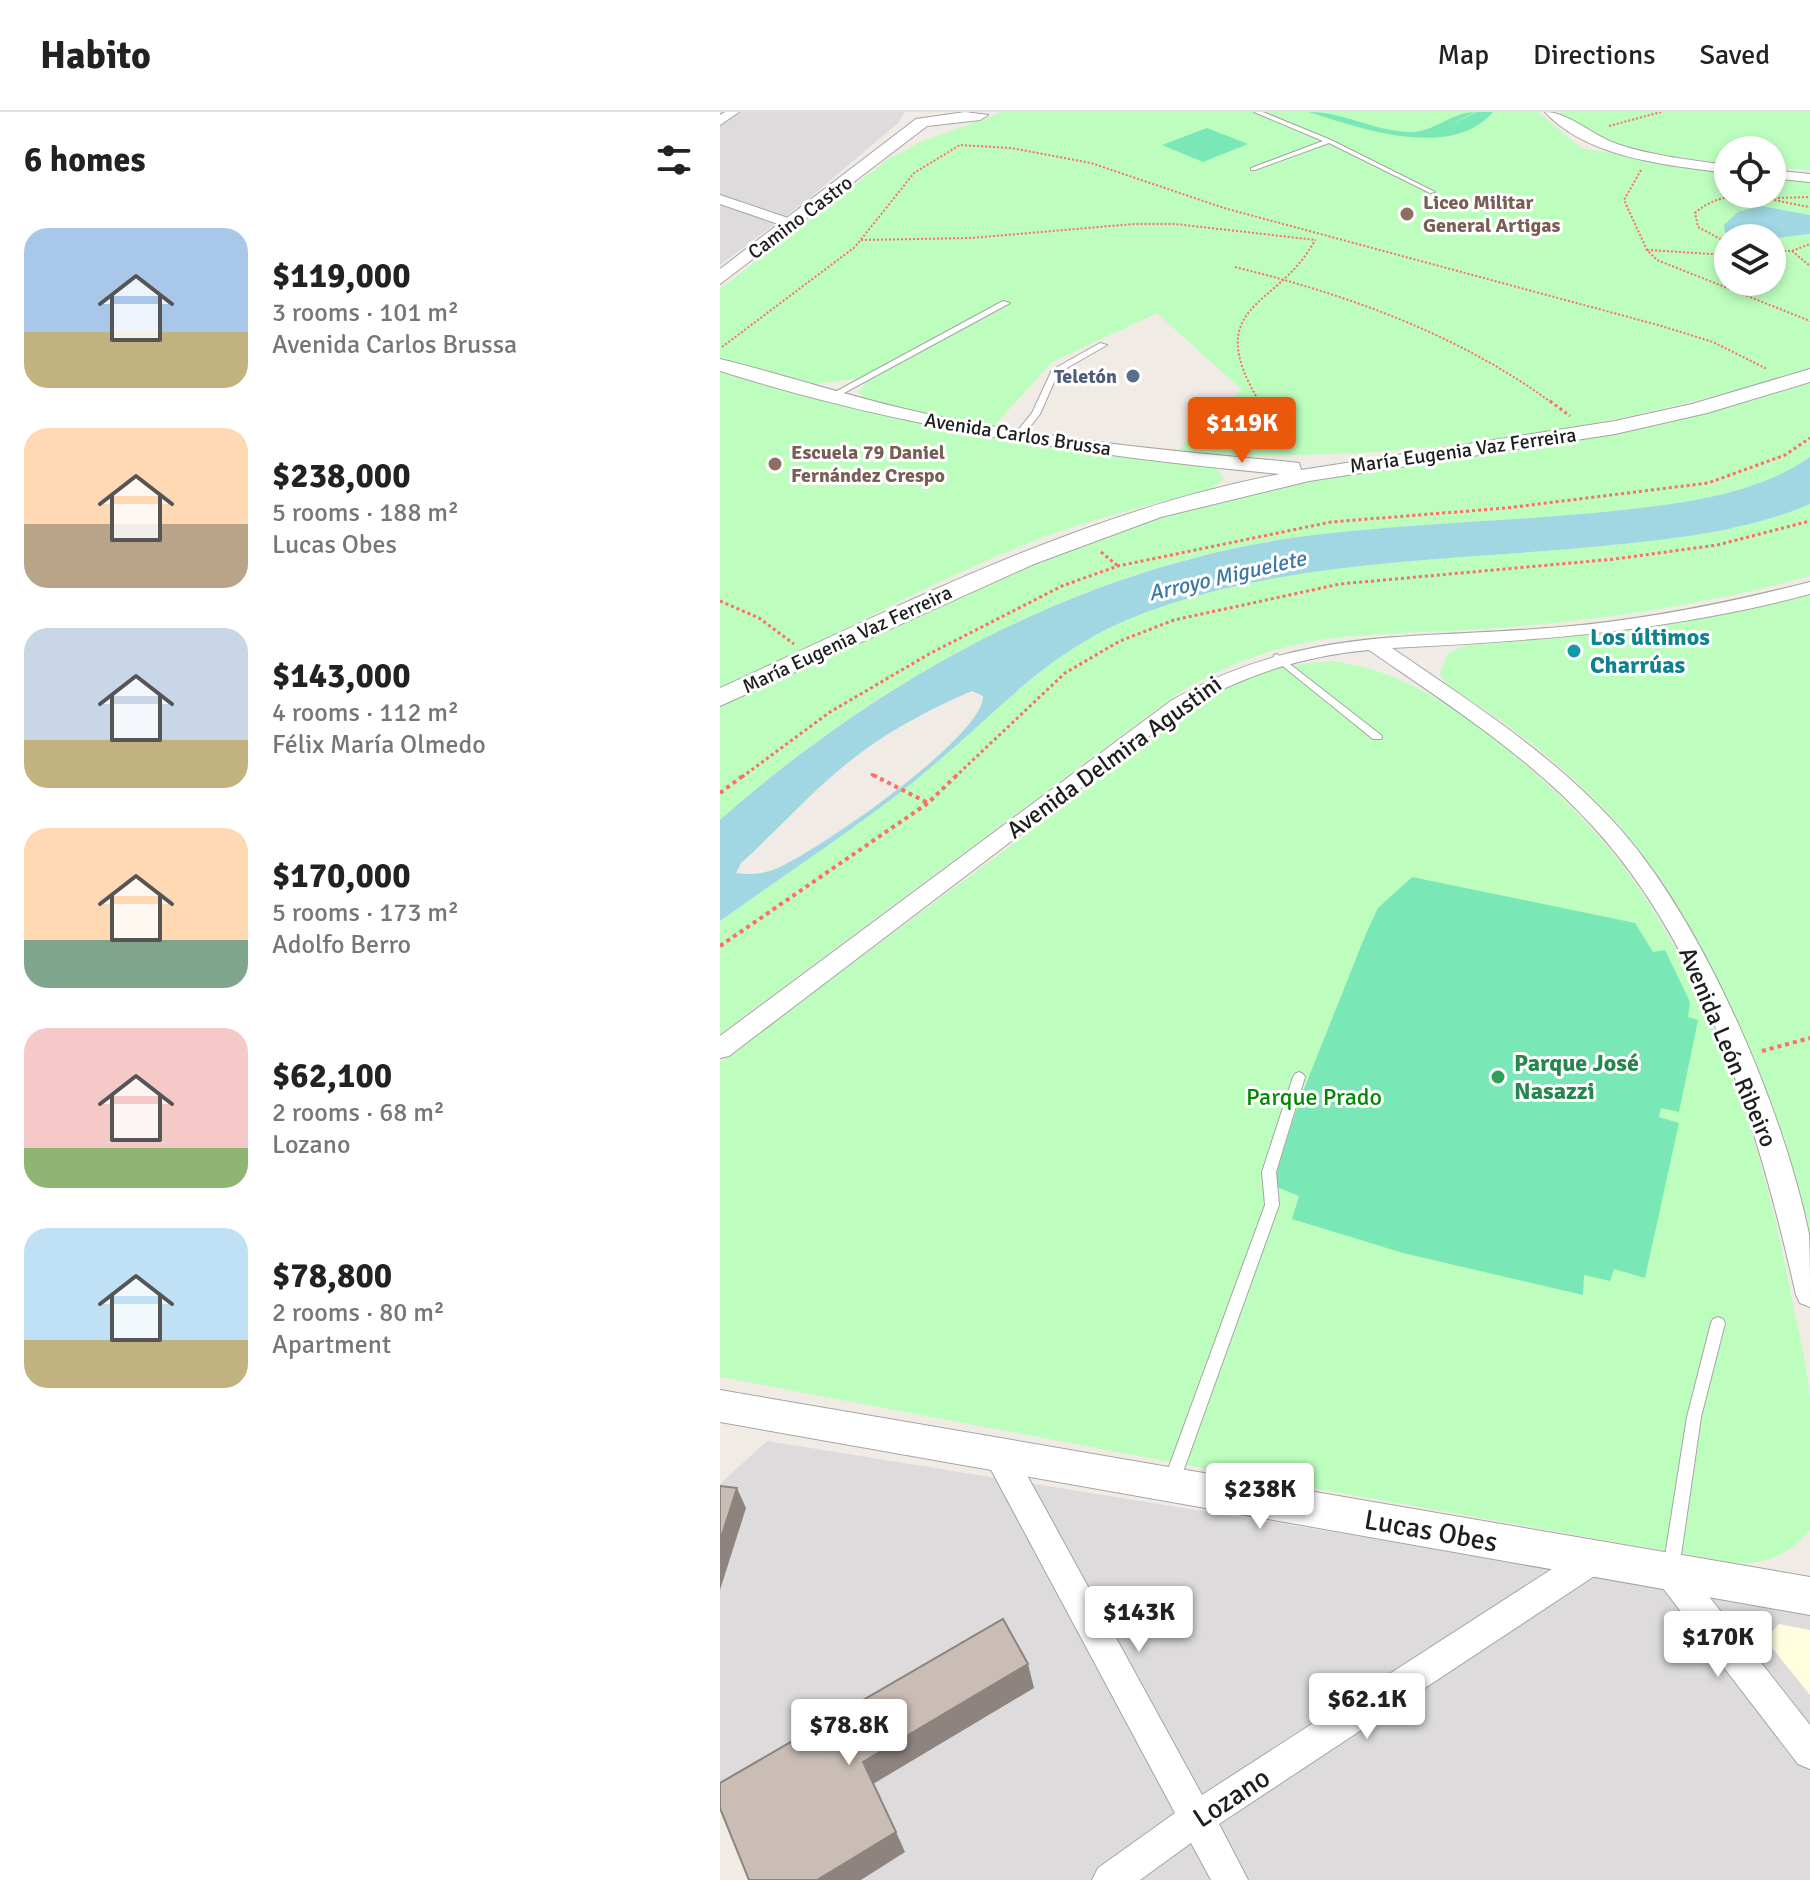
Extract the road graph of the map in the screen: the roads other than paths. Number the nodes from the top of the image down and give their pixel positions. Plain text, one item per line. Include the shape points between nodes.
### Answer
1 (733, 112) edge
2 (1257, 112) edge
3 (1551, 112) edge
4 (984, 114) edge
5 (720, 121) edge
6 (930, 124) edge
7 (1329, 141) junction
8 (1714, 167) edge
9 (1253, 169) dead end
10 (1786, 175) edge
11 (1810, 178) edge
12 (1432, 192) dead end
13 (720, 199) edge
14 (792, 224) junction
15 (720, 278) edge
16 (1006, 303) dead end
17 (1103, 345) dead end
18 (720, 365) edge
19 (1800, 379) edge
20 (828, 398) junction
21 (1018, 436) junction
22 (1313, 469) junction
23 (1810, 588) edge
24 (1373, 644) junction
25 (1277, 657) junction
26 (720, 698) edge
27 (1377, 737) dead end
28 (720, 1049) edge
29 (1299, 1077) dead end
30 (1810, 1295) edge
31 (1718, 1323) dead end
32 (720, 1406) edge
33 (1000, 1456) junction
34 (1170, 1484) junction
35 (1594, 1559) junction
36 (1670, 1572) junction
37 (1810, 1596) edge
38 (1810, 1752) edge
39 (1196, 1819) junction
40 (1110, 1880) edge
41 (1230, 1880) edge

1 - 5 street
2 - 7 lane
3 - 8 street via 1574,130 1612,147
4 - 6 street, Camino Castro
6 - 14 street, Camino Castro
7 - 9 lane
7 - 12 lane
10 - 11 street
13 - 14 street
14 - 15 street, Camino Castro
16 - 20 lane
17 - 21 lane via 1055,372 1036,414
18 - 20 street, Avenida Carlos Brussa
19 - 22 street, María Eugenia Vaz Ferreira via 1590,432
20 - 21 street, Avenida Carlos Brussa
21 - 22 street, Avenida Carlos Brussa
22 - 26 street, María Eugenia Vaz Ferreira via 1081,535
23 - 24 street, Avenida Delmira Agustini via 1738,606 1607,627
24 - 25 street, Avenida Delmira Agustini
24 - 30 street, Avenida León Ribeiro via 1501,733 1570,793 1632,859 1698,966 1736,1059 1795,1223
25 - 27 lane
25 - 28 street, Avenida Delmira Agustini via 1229,675 1179,704
29 - 34 lane via 1269,1172 1272,1205
31 - 36 lane via 1694,1417
32 - 33 street, Lucas Obes
33 - 34 street, Lucas Obes
33 - 39 street
34 - 35 street, Lucas Obes
35 - 36 street, Lucas Obes
35 - 39 street, Lozano
36 - 37 street, Lucas Obes
36 - 38 street
39 - 40 street, Lozano
39 - 41 street

